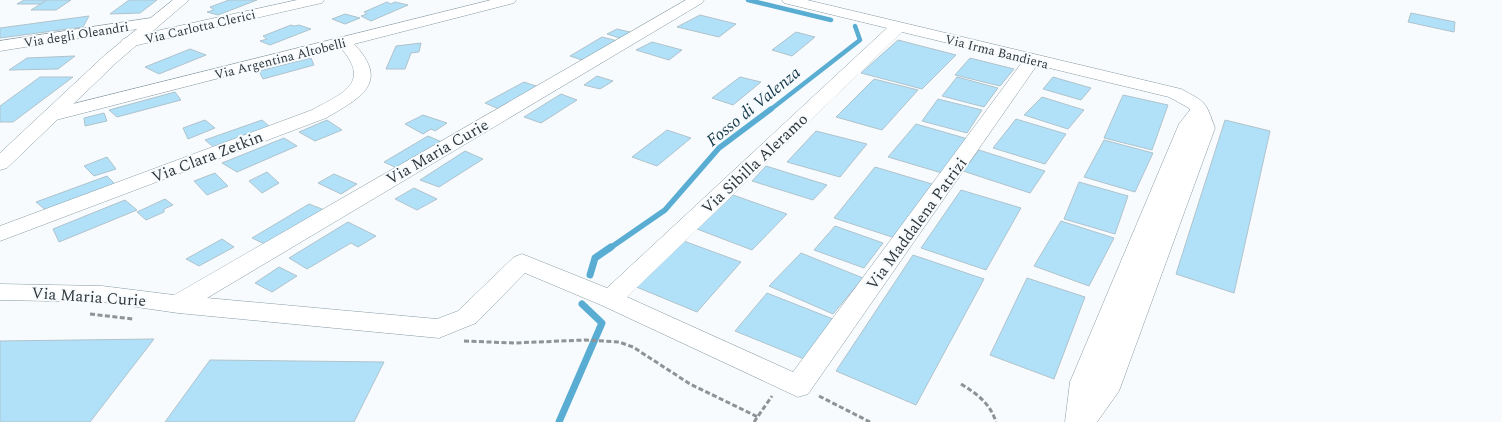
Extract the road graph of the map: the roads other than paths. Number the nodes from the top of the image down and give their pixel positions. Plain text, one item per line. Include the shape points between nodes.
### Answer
1 (182, 0) edge
2 (316, 0) edge
3 (509, 0) edge
4 (697, 0) edge
5 (789, 0) edge
6 (152, 23) junction
7 (898, 26) junction
8 (130, 42) junction
9 (344, 42) junction
10 (0, 46) edge
11 (1033, 59) junction
12 (52, 115) junction
13 (0, 164) edge
14 (0, 234) edge
15 (0, 292) edge
16 (610, 299) junction
17 (178, 304) junction
18 (1080, 421) edge

1 - 6 street
2 - 8 street, Via Carlotta Clerici
3 - 9 street, Via Argentina Altobelli
4 - 17 street, Via Maria Curie
5 - 7 street, Via Irma Bandiera
6 - 8 street
6 - 10 street, Via degli Oleandri
7 - 11 street, Via Irma Bandiera
7 - 16 street, Via Sibilla Aleramo
8 - 12 street
9 - 12 street, Via Argentina Altobelli
9 - 14 street, Via Clara Zetkin via 362,65 362,80 355,92 319,114
11 - 16 street, Via Maddalena Patrizi via 791,383
11 - 18 street, Via Irma Bandiera via 1175,93 1197,105 1205,128 1108,384
12 - 13 street
15 - 17 street, Via Maria Curie via 102,294
16 - 17 street, Via Maria Curie via 522,262 467,317 439,329

